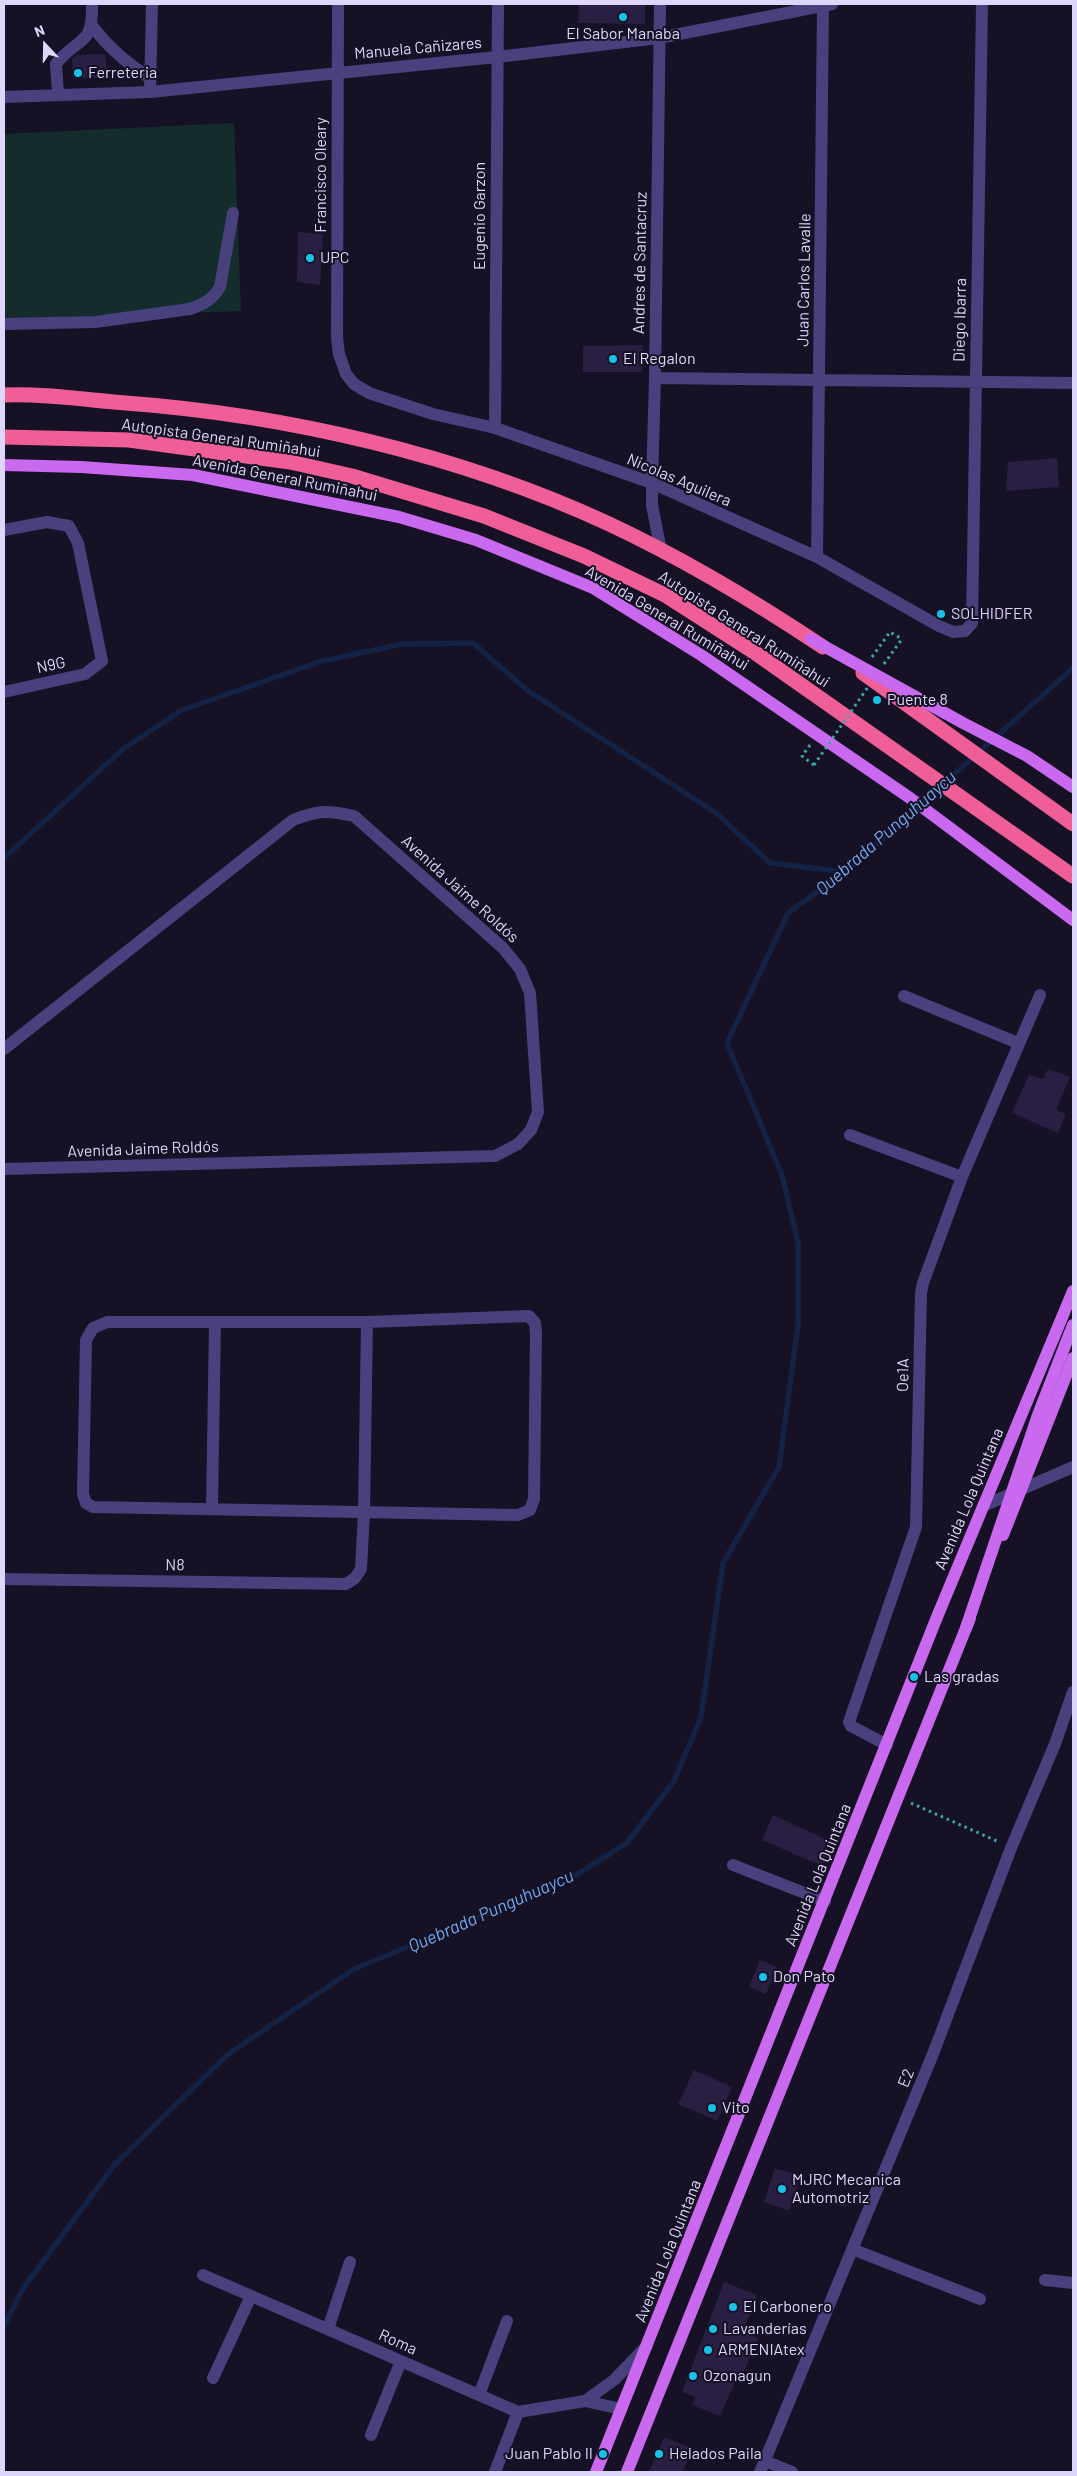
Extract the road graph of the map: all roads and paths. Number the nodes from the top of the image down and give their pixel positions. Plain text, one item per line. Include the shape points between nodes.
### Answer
1 (92, 4) edge
2 (152, 4) edge
3 (338, 4) edge
4 (498, 4) edge
5 (660, 4) edge
6 (826, 4) edge
7 (982, 4) edge
8 (92, 26) junction
9 (659, 38) junction
10 (497, 57) junction
11 (337, 72) junction
12 (150, 78) junction
13 (150, 92) junction
14 (58, 95) junction
15 (4, 97) edge
16 (233, 213) dead end
17 (4, 324) edge
18 (656, 378) junction
19 (819, 380) junction
20 (975, 381) junction
21 (1073, 383) edge
22 (369, 393) joint
23 (4, 395) edge
24 (495, 428) junction
25 (4, 437) edge
26 (4, 465) edge
27 (652, 483) junction
28 (4, 530) edge
29 (661, 551) junction
30 (817, 557) junction
31 (962, 632) joint
32 (811, 639) junction
33 (880, 670) dead end
34 (862, 672) junction
35 (869, 686) dead end
36 (4, 692) edge
37 (802, 756) dead end
38 (1073, 788) edge
39 (1073, 824) edge
40 (954, 830) junction
41 (1073, 876) edge
42 (1073, 920) edge
43 (1073, 928) edge
44 (1040, 995) dead end
45 (904, 996) dead end
46 (1018, 1043) junction
47 (4, 1049) edge
48 (850, 1135) dead end
49 (4, 1169) edge
50 (962, 1177) junction
51 (1073, 1291) edge
52 (215, 1322) junction
53 (367, 1322) junction
54 (1073, 1325) edge
55 (1073, 1358) edge
56 (1073, 1467) edge
57 (1022, 1488) junction
58 (983, 1506) junction
59 (212, 1508) junction
60 (364, 1512) junction
61 (4, 1579) edge
62 (966, 1628) junction
63 (1073, 1692) edge
64 (887, 1745) junction
65 (899, 1798) junction
66 (1011, 1848) junction
67 (733, 1865) dead end
68 (824, 1901) junction
69 (852, 2249) junction
70 (350, 2262) dead end
71 (203, 2275) dead end
72 (1045, 2280) dead end
73 (1073, 2283) edge
74 (251, 2296) junction
75 (980, 2299) dead end
76 (507, 2321) dead end
77 (328, 2329) junction
78 (648, 2344) junction
79 (401, 2361) junction
80 (213, 2378) dead end
81 (479, 2395) junction
82 (585, 2400) junction
83 (621, 2410) junction
84 (518, 2412) junction
85 (370, 2435) dead end
86 (762, 2466) edge
87 (495, 2472) edge
88 (596, 2472) edge
89 (627, 2472) edge
90 (792, 2472) edge

1 - 8 street
2 - 12 street
3 - 11 street, Francisco Oleary
4 - 10 street, Eugenio Garzon
5 - 9 street, Andres de Santacruz
6 - 9 street, Manuela Cañizares
6 - 19 street, Juan Carlos Lavalle
7 - 20 street, Diego Ibarra
8 - 12 street via 130,66
8 - 14 street via 80,43 66,51 56,64
9 - 10 street, Manuela Cañizares
9 - 18 street, Andres de Santacruz
10 - 11 street, Manuela Cañizares
10 - 24 street, Eugenio Garzon
11 - 13 street, Manuela Cañizares
11 - 22 street, Francisco Oleary via 337,347 346,374 354,384
12 - 13 street
13 - 14 street, Manuela Cañizares
14 - 15 street, Manuela Cañizares
16 - 17 street via 220,288 214,298 202,305 95,322
18 - 19 street
18 - 27 street, Andres de Santacruz
19 - 20 street
19 - 30 street, Juan Carlos Lavalle
20 - 21 street
20 - 31 street, Diego Ibarra via 972,624
22 - 24 street, Nicolas Aguilera via 433,414
23 - 29 highway, Autopista General Rumiñahui via 190,408 300,427 429,456 546,498 607,523
24 - 27 street, Nicolas Aguilera
25 - 41 highway, Autopista General Rumiñahui via 129,440 290,462 352,476 484,516 584,556 665,595 756,654
26 - 40 main road, Avenida General Rumiñahui via 193,476 400,517 476,540 593,588 701,655
27 - 29 street, Andres de Santacruz via 652,505
27 - 30 street, Nicolas Aguilera
28 - 36 street, N9G via 47,522 69,526 78,543 102,661 85,674
29 - 32 highway, Autopista General Rumiñahui via 745,596
30 - 31 street, Nicolas Aguilera via 939,626
32 - 34 highway, Autopista General Rumiñahui
32 - 38 main road, bridge via 962,724 1027,756
33 - 34 path, bridge via 902,638 890,632
34 - 39 highway, Autopista General Rumiñahui
35 - 37 path, bridge via 814,765
40 - 42 main road, Avenida General Rumiñahui
40 - 43 main road
44 - 46 street, Oe1A
45 - 46 street
46 - 50 street, Oe1A
47 - 49 street, Avenida Jaime Roldós via 293,820 317,811 334,812 354,816 503,948 520,969 530,993 538,1112 531,1130 518,1144 495,1156
48 - 50 street
50 - 64 street, Oe1A via 921,1293 916,1527 849,1722
51 - 58 main road, Avenida Lola Quintana
52 - 53 street
52 - 59 street
52 - 59 street via 107,1322 93,1328 86,1340 83,1494 86,1503 93,1507
53 - 60 street
53 - 60 street via 529,1316 535,1323 536,1332 534,1499 530,1510 518,1515
54 - 62 main road, Avenida Lola Quintana, bridge via 1038,1415
55 - 57 main road, Avenida Lola Quintana
56 - 57 street
57 - 58 street
57 - 62 main road, Avenida Lola Quintana
58 - 64 main road, Avenida Lola Quintana
59 - 60 street
60 - 61 street, N8 via 360,1569 346,1584
62 - 65 main road, Avenida Lola Quintana
63 - 66 street, E2
64 - 68 main road, Avenida Lola Quintana
65 - 66 path
65 - 89 main road, Avenida Lola Quintana
66 - 69 street, E2 via 933,2054
67 - 68 street
68 - 78 main road, Avenida Lola Quintana
69 - 75 street
69 - 86 street, E2
70 - 77 street
71 - 74 street, Roma
72 - 73 street
74 - 77 street, Roma
74 - 80 street
76 - 81 street
77 - 79 street, Roma
78 - 82 street via 614,2380
78 - 83 main road, Avenida Lola Quintana
79 - 81 street, Roma
79 - 85 street
81 - 84 street, Roma
82 - 83 street
82 - 84 street
83 - 88 main road, Avenida Lola Quintana
84 - 87 street
86 - 90 street

